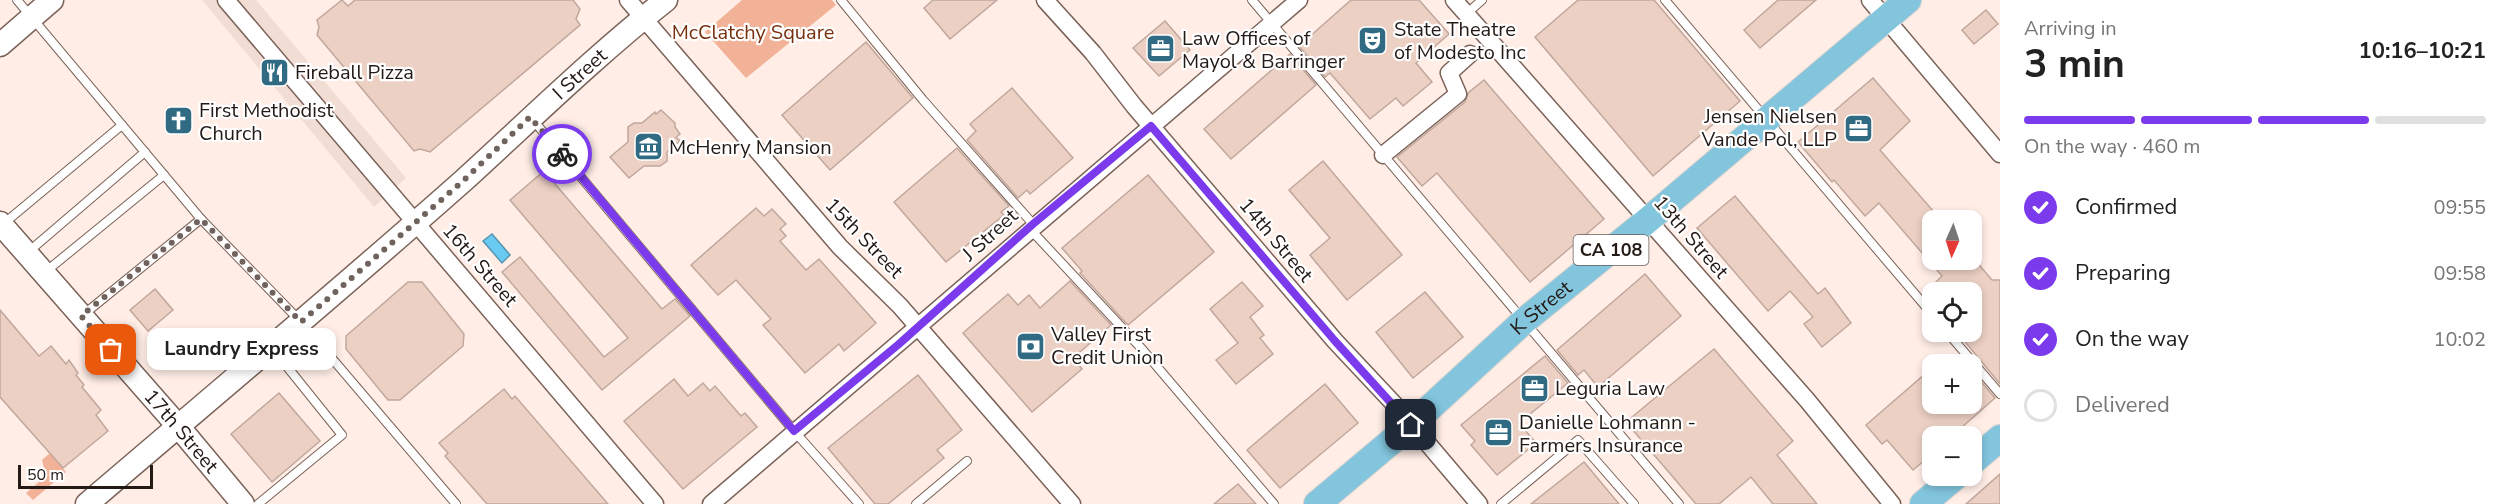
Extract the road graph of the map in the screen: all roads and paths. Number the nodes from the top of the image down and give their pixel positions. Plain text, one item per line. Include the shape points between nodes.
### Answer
1 (52, 0) edge
2 (226, 0) edge
3 (628, 0) edge
4 (666, 0) edge
5 (841, 0) edge
6 (1045, 0) edge
7 (1252, 0) edge
8 (1299, 0) edge
9 (1454, 0) edge
10 (1482, 0) edge
11 (1665, 0) edge
12 (1870, 0) edge
13 (1908, 0) edge
14 (24, 8) edge
15 (1465, 15) junction
16 (643, 18) junction
17 (1887, 19) junction
18 (1271, 24) junction
19 (0, 45) edge
20 (1470, 54) dead end
21 (530, 117) junction
22 (1766, 119) junction
23 (122, 124) junction
24 (1151, 126) junction
25 (145, 152) junction
26 (2000, 154) edge
27 (1383, 155) junction
28 (164, 175) junction
29 (201, 219) junction
30 (1648, 220) junction
31 (414, 222) junction
32 (1, 224) edge
33 (1031, 226) junction
34 (27, 254) junction
35 (44, 274) junction
36 (1922, 302) edge
37 (81, 316) junction
38 (1524, 321) junction
39 (301, 322) junction
40 (918, 327) junction
41 (1956, 342) edge
42 (272, 348) junction
43 (2000, 394) edge
44 (1411, 425) junction
45 (178, 426) junction
46 (794, 431) junction
47 (2000, 438) edge
48 (1982, 454) edge
49 (967, 461) dead end
50 (1944, 486) edge
51 (1326, 499) edge
52 (87, 504) edge
53 (243, 504) edge
54 (258, 504) edge
55 (456, 504) edge
56 (655, 504) edge
57 (711, 504) edge
58 (859, 504) edge
59 (916, 504) edge
60 (1072, 504) edge
61 (1274, 504) edge
62 (1479, 504) edge
63 (1501, 504) edge
64 (1634, 504) edge
65 (1679, 504) edge
66 (1892, 504) edge
67 (1923, 504) edge

1 - 14 street
2 - 31 street, 16th Street
3 - 16 street, 15th Street
4 - 16 street, I Street
5 - 33 lane
6 - 24 street, 14th Street via 1093,52
7 - 18 lane
8 - 18 street, J Street
9 - 15 street, 13th Street
10 - 15 lane
11 - 22 lane
12 - 17 street
13 - 17 main road, K Street / CA 108
14 - 19 street
14 - 23 lane
15 - 30 street, 13th Street
16 - 21 street, I Street
16 - 40 street, 15th Street via 840,247
17 - 22 main road, K Street / CA 108
17 - 26 street
18 - 24 street, J Street
18 - 27 lane
20 - 27 street via 1449,73 1458,94
21 - 31 street, I Street
21 - 46 lane
22 - 30 main road, K Street / CA 108
22 - 36 lane
23 - 25 lane
23 - 32 lane
24 - 33 street, J Street
24 - 44 street, 14th Street
25 - 28 lane
25 - 34 lane
27 - 38 lane
28 - 29 lane
28 - 35 lane
29 - 37 lane
29 - 39 lane
30 - 38 main road, K Street / CA 108
30 - 66 street, 13th Street via 1807,399
31 - 39 street, I Street
31 - 56 street, 16th Street
32 - 34 street, 17th Street
33 - 40 street, J Street
33 - 61 lane
34 - 35 street, 17th Street
35 - 37 street, 17th Street
37 - 45 street, 17th Street
38 - 44 main road, K Street / CA 108
38 - 65 lane
39 - 42 street, I Street
39 - 55 lane
40 - 46 street, J Street
40 - 60 street, 15th Street
41 - 43 lane
42 - 45 street, I Street
42 - 54 lane via 342,435
44 - 51 main road, K Street / CA 108
44 - 62 street, 14th Street
45 - 52 street, I Street
45 - 53 street, 17th Street
46 - 57 street, J Street
46 - 58 lane
47 - 48 main road
49 - 59 lane
50 - 67 main road
63 - 64 lane via 1578,440

